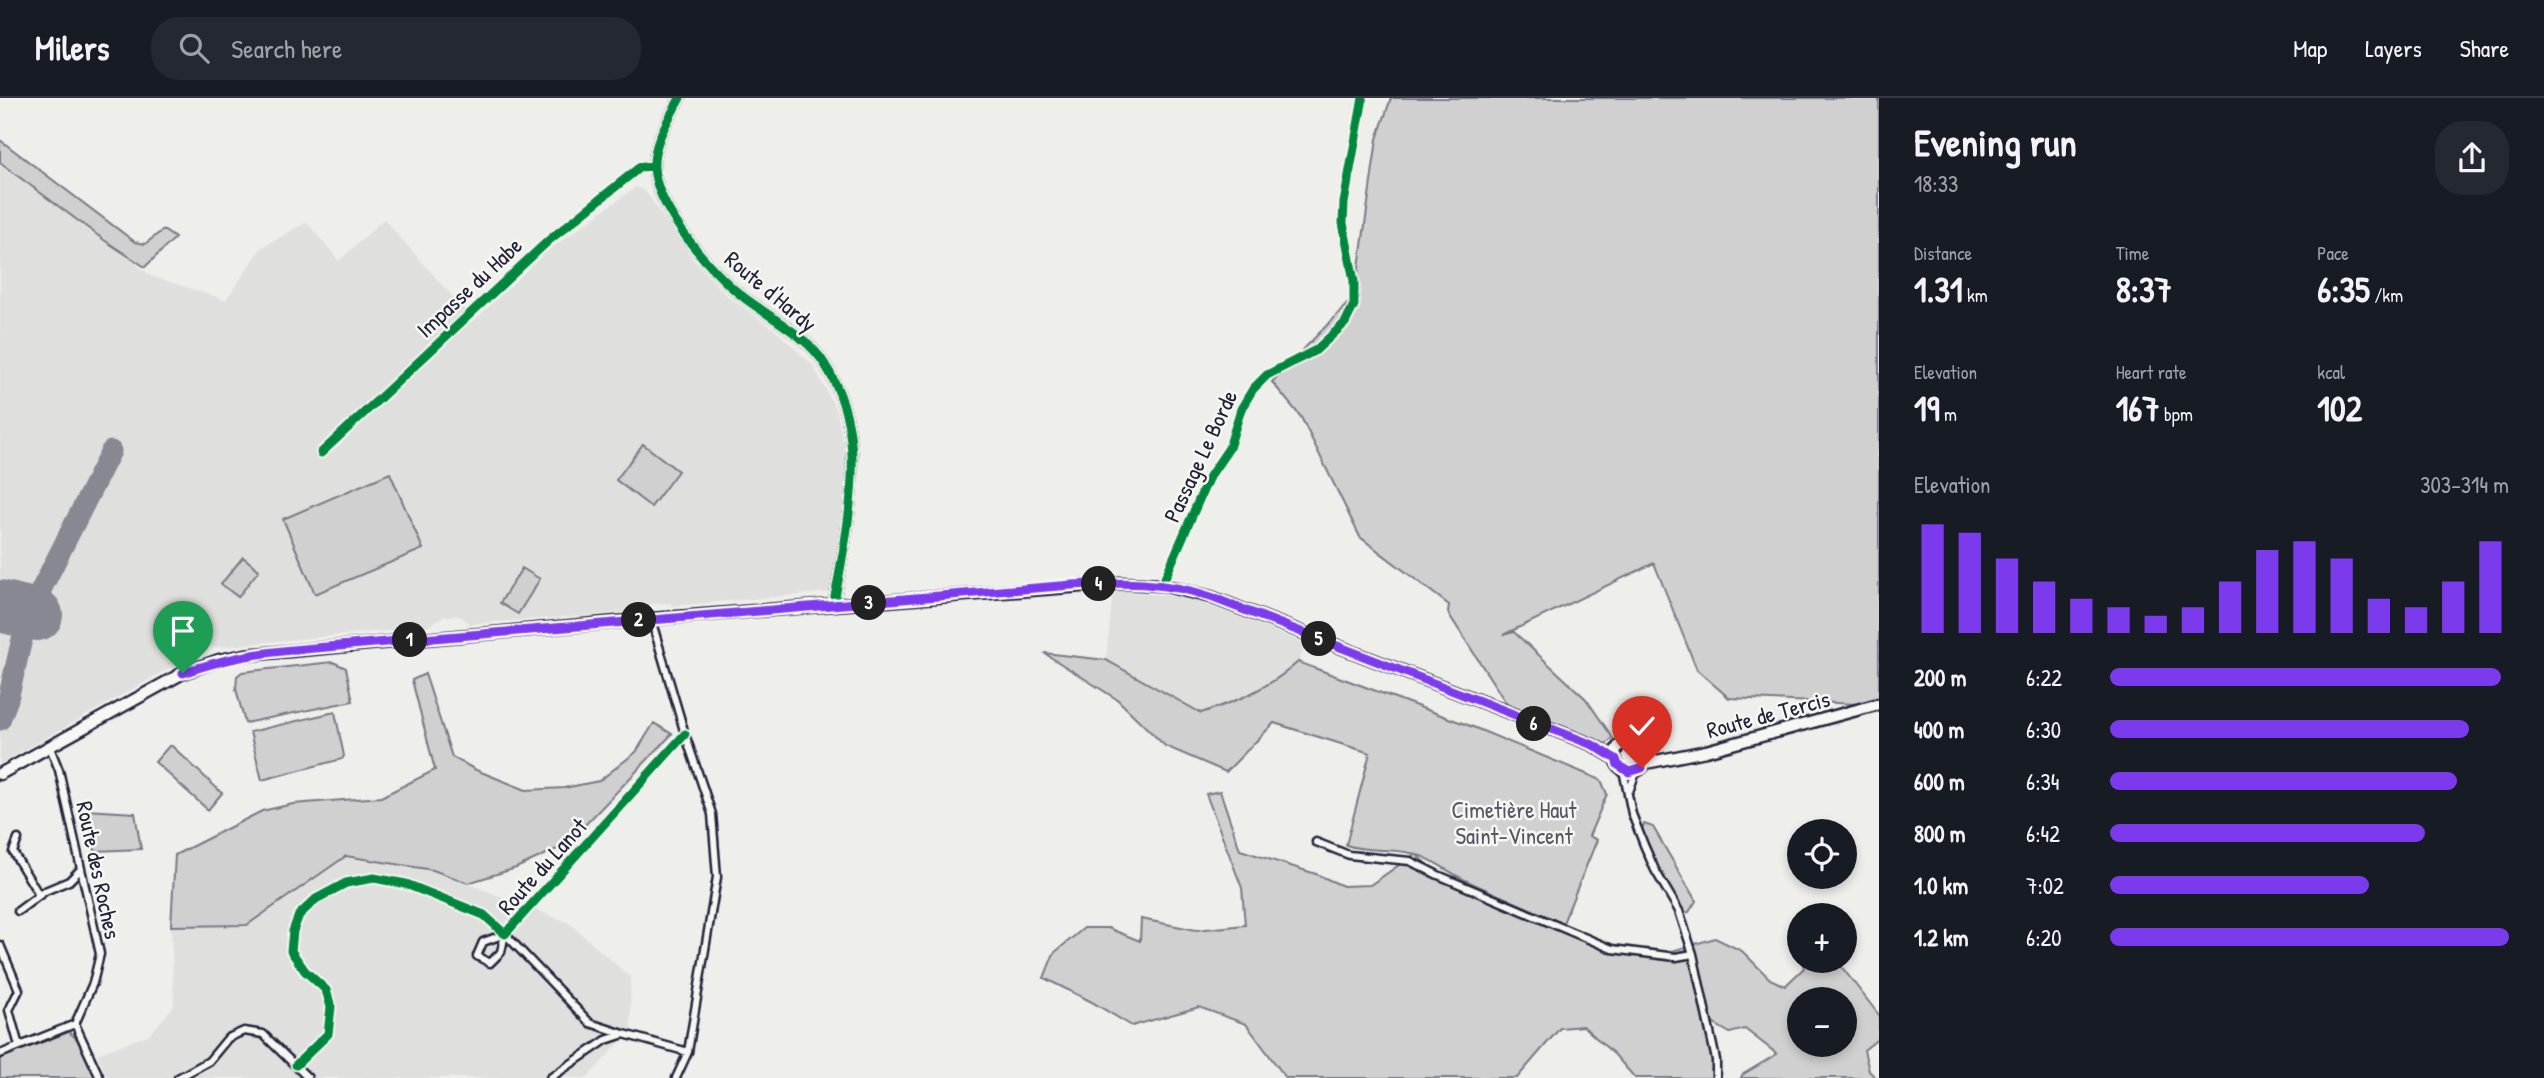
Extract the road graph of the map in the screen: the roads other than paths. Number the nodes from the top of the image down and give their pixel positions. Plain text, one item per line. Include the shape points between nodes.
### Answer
1 (680, 98) edge
2 (1363, 98) edge
3 (654, 166) junction
4 (321, 453) dead end
5 (1162, 585) junction
6 (834, 605) junction
7 (650, 619) junction
8 (1879, 704) edge
9 (685, 734) junction
10 (49, 745) junction
11 (1593, 745) junction
12 (1619, 746) junction
13 (1646, 750) junction
14 (1667, 758) junction
15 (1616, 759) junction
16 (1646, 763) junction
17 (1623, 770) junction
18 (1636, 772) junction
19 (0, 774) edge
20 (1629, 791) junction
21 (18, 839) dead end
22 (1316, 842) dead end
23 (81, 869) junction
24 (39, 895) junction
25 (19, 911) dead end
26 (505, 934) junction
27 (0, 945) edge
28 (1693, 954) junction
29 (75, 1024) junction
30 (624, 1034) junction
31 (19, 1046) junction
32 (688, 1052) junction
33 (0, 1054) edge
34 (296, 1065) junction
35 (100, 1078) edge
36 (178, 1078) edge
37 (308, 1078) edge
38 (550, 1078) edge
39 (676, 1078) edge
40 (1716, 1078) edge

1 - 3 street via 658,142
2 - 5 street, Passage Le Borde via 1343,223 1354,305 1345,323 1315,350 1267,375 1253,389
3 - 4 street, Impasse du Habe via 640,167 548,240
3 - 6 street, Route d'Hardy via 656,181 687,238 733,289 823,361 845,407 852,431 854,481
5 - 6 main road via 1100,583
5 - 11 main road via 1211,597
6 - 7 main road
7 - 9 street
7 - 10 main road via 219,660 183,673
8 - 14 main road, Route de Tercis
9 - 26 street, Route du Lanot
9 - 32 street via 712,814 717,877
10 - 19 main road
10 - 23 street, Route des Roches
11 - 12 main road
11 - 15 main road
12 - 13 main road via 1637,741
12 - 15 main road
13 - 14 main road
13 - 16 main road
14 - 16 main road, Route de Tercis
15 - 17 main road
16 - 18 main road
17 - 18 main road
17 - 20 street
18 - 20 street
20 - 28 street via 1644,845 1679,911
21 - 24 street via 13,852
22 - 28 street via 1349,855 1410,861 1612,949 1676,957
23 - 24 street via 69,881
23 - 29 street, Route des Roches via 100,954
24 - 25 street
26 - 26 street, Route du Lanot via 483,942 477,956 491,963 501,952
26 - 30 street, Route du Lanot via 590,1023
26 - 34 street, Route du Lanot via 484,915 405,884 374,878 346,883 316,899 299,915 290,951 326,990 331,1007 328,1034
27 - 31 street via 19,990 9,1010
28 - 40 street
29 - 31 street
29 - 35 street
30 - 32 street, Route du Lanot
30 - 38 street via 606,1040
31 - 33 street
32 - 39 street
34 - 36 street via 263,1034 244,1031 228,1038 209,1061
34 - 37 street

